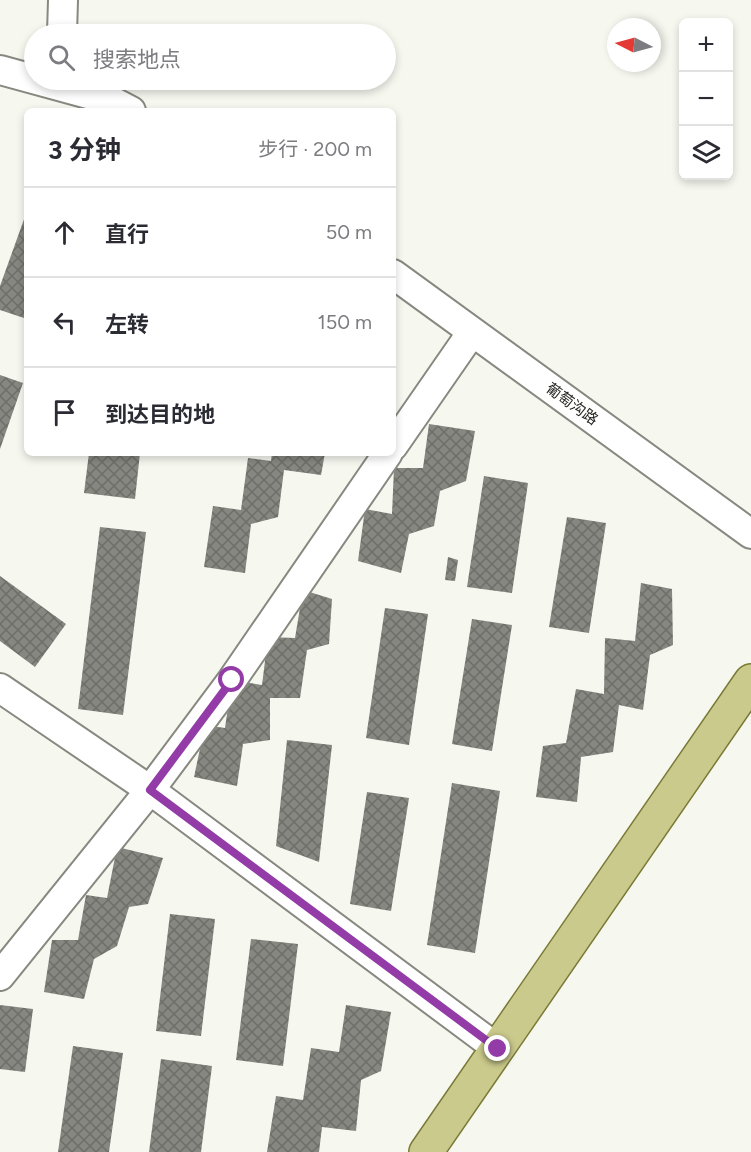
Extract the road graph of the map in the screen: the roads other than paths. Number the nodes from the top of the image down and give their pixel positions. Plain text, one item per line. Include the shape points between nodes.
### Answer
1 (63, 0) edge
2 (62, 24) edge
3 (0, 70) edge
4 (24, 75) edge
5 (82, 90) edge
6 (125, 108) edge
7 (396, 276) edge
8 (472, 332) junction
9 (396, 442) edge
10 (386, 456) edge
11 (751, 534) edge
12 (751, 681) edge
13 (0, 688) edge
14 (150, 790) junction
15 (0, 976) edge
16 (498, 1049) junction
17 (426, 1152) edge

1 - 2 street
3 - 4 street
5 - 6 street
7 - 8 street, 葡萄沟路
8 - 9 street
8 - 11 street, 葡萄沟路
10 - 14 street via 232,680
12 - 16 main road
13 - 14 street
14 - 15 street
14 - 16 street
16 - 17 main road

